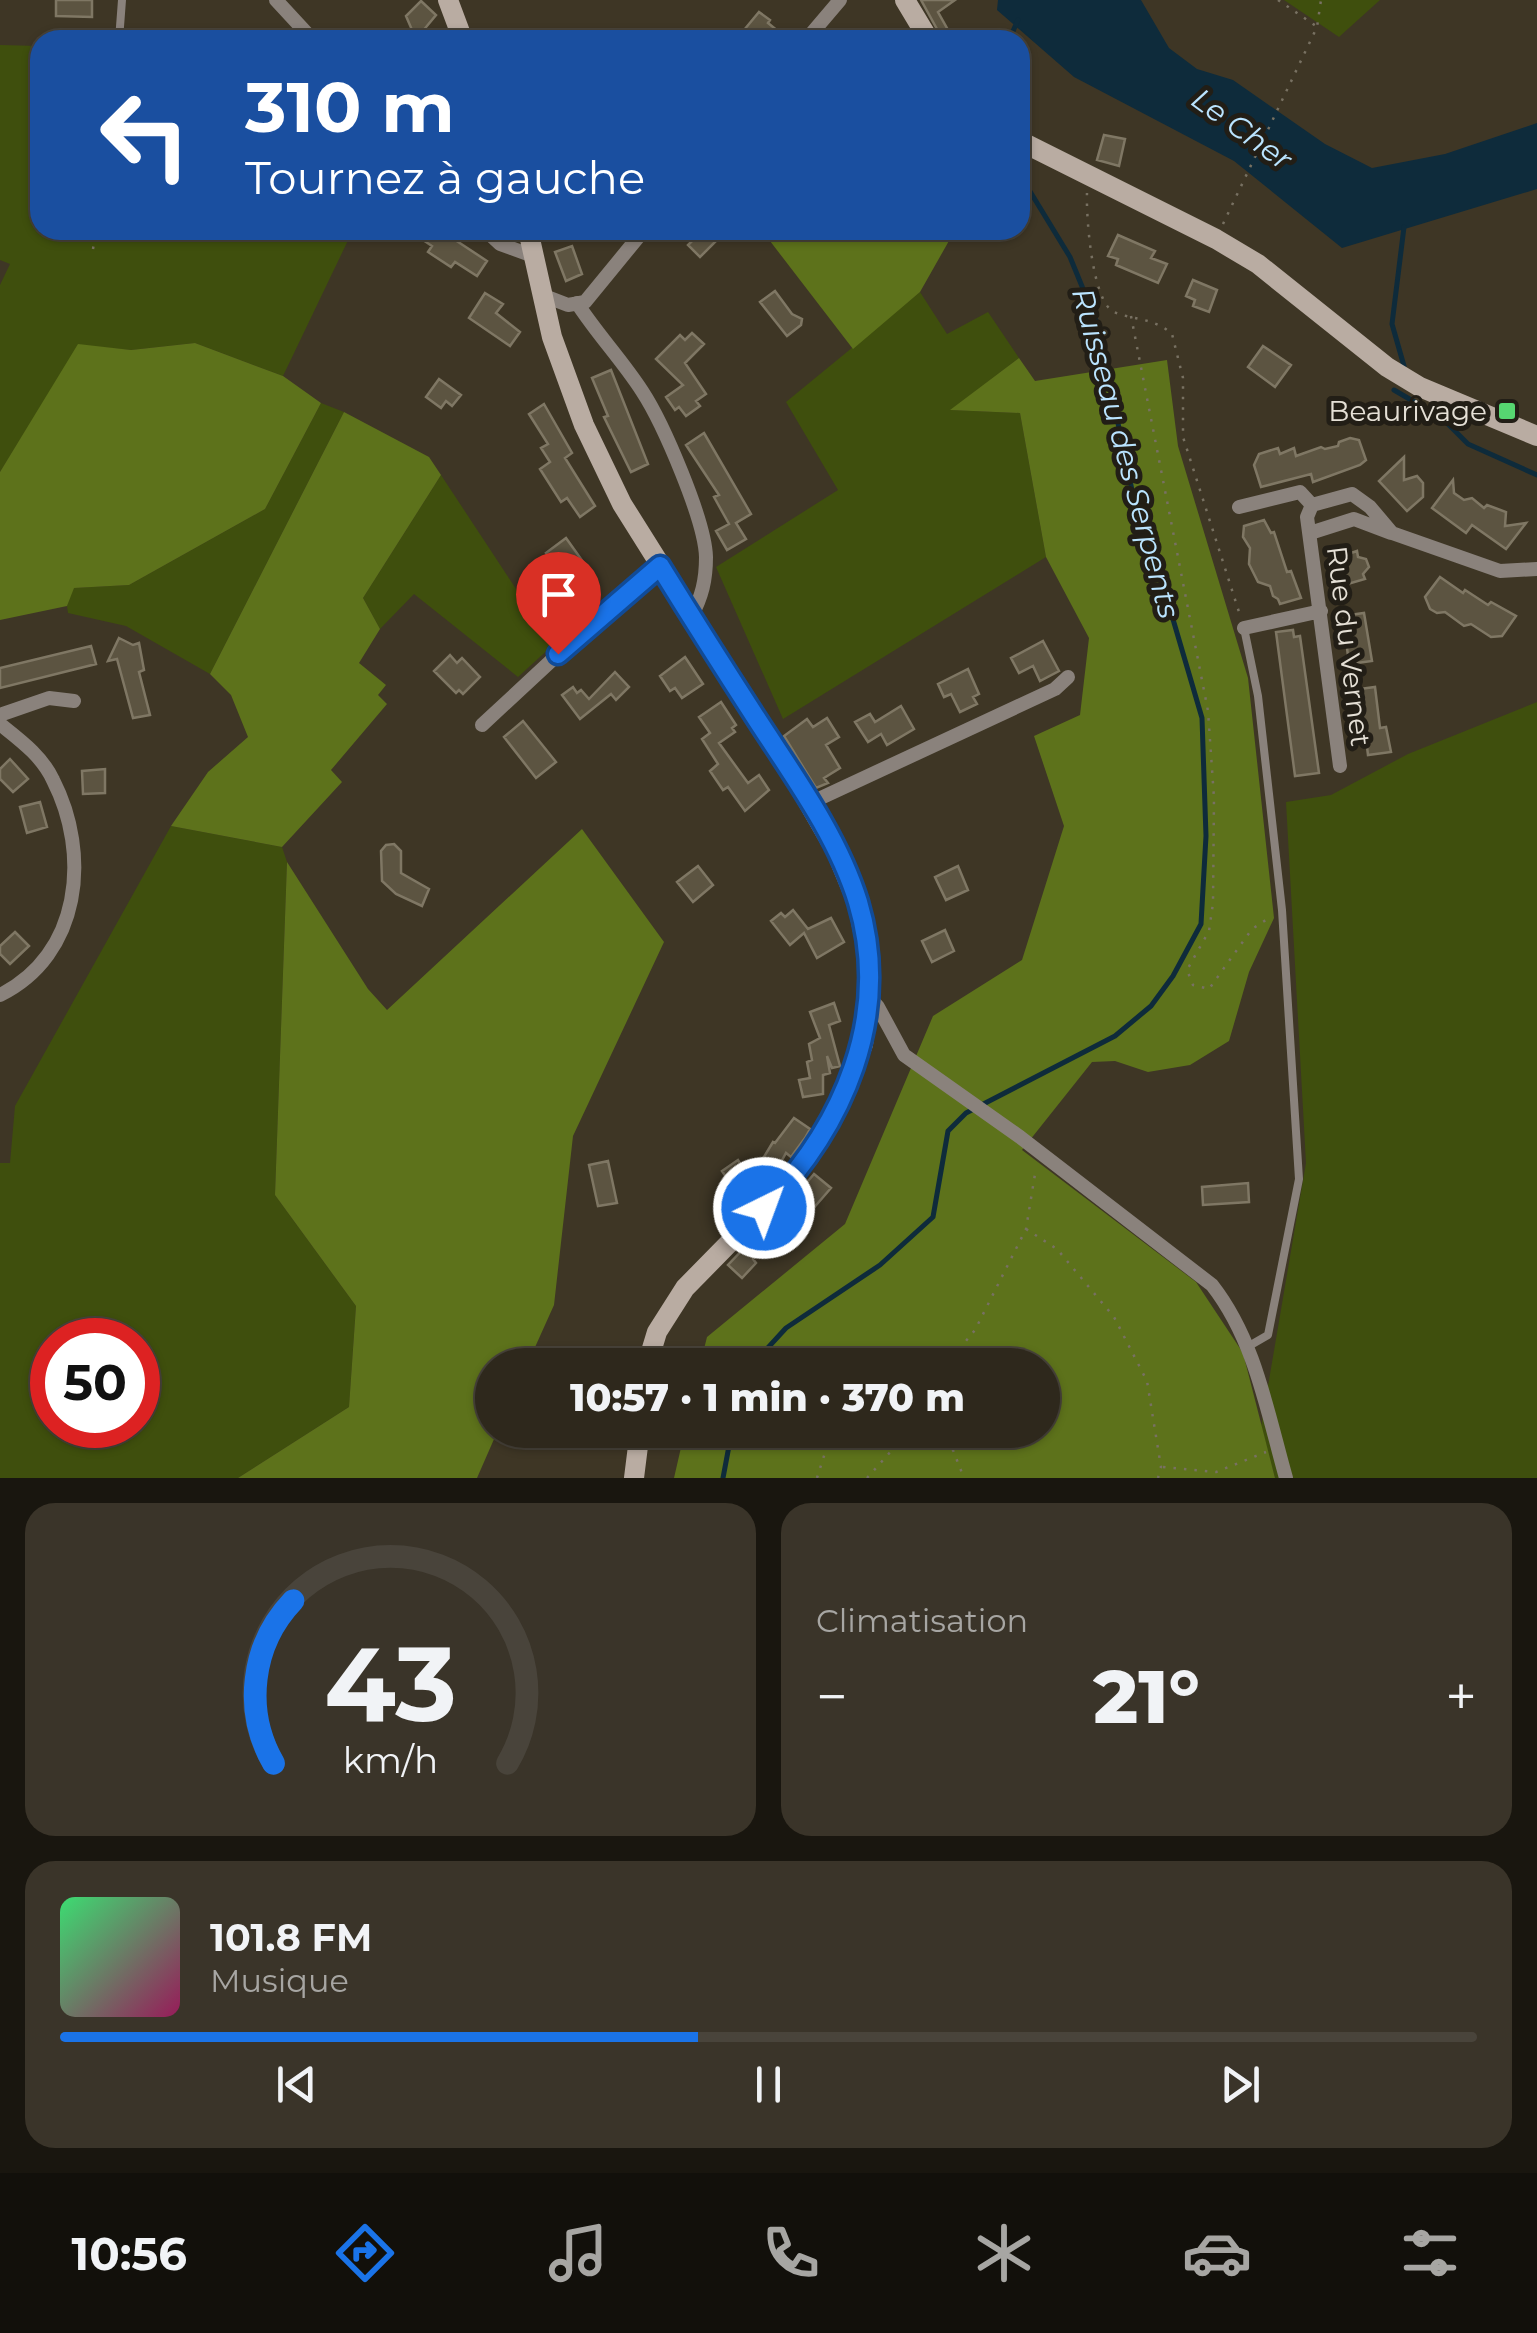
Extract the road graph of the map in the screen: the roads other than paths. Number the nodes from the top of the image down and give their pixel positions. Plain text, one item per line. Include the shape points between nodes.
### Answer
1 (122, 0) edge
2 (276, 0) edge
3 (448, 0) edge
4 (840, 0) edge
5 (905, 0) edge
6 (120, 30) edge
7 (304, 30) edge
8 (459, 30) edge
9 (814, 30) edge
10 (923, 30) edge
11 (1030, 147) edge
12 (496, 240) edge
13 (530, 240) edge
14 (636, 240) edge
15 (534, 256) junction
16 (542, 295) junction
17 (577, 303) junction
18 (1537, 436) edge
19 (1312, 505) junction
20 (1239, 507) dead end
21 (1310, 533) junction
22 (1392, 533) junction
23 (660, 566) junction
24 (1537, 569) edge
25 (1321, 610) junction
26 (692, 617) junction
27 (1244, 628) joint
28 (1068, 677) dead end
29 (74, 700) dead end
30 (0, 714) edge
31 (0, 724) edge
32 (482, 725) dead end
33 (1340, 766) dead end
34 (810, 803) junction
35 (0, 995) edge
36 (870, 998) junction
37 (1249, 1346) junction
38 (652, 1348) edge
39 (638, 1448) edge
40 (634, 1478) edge
41 (1286, 1478) edge

1 - 6 lane
2 - 7 street
3 - 8 main road
4 - 9 street
5 - 10 main road
11 - 18 main road via 1216,239 1285,282 1386,368
12 - 15 street
13 - 15 main road
14 - 17 street via 586,302
15 - 16 main road
16 - 17 street
16 - 23 main road via 584,425
17 - 26 street via 644,393 699,524 706,554 703,595
19 - 20 street, Rue du Vernet via 1300,492
19 - 21 street, Rue du Vernet
19 - 22 street, Rue du Vernet via 1352,494
21 - 22 street, Rue du Vernet via 1354,519
21 - 25 street, Rue du Vernet
22 - 24 street, Rue du Vernet via 1500,571
23 - 26 main road
23 - 32 street
25 - 27 street
25 - 33 street, Rue du Vernet
26 - 34 main road
27 - 37 lane via 1282,910 1299,1178 1268,1335
28 - 34 street
29 - 30 street via 50,698
31 - 35 street via 53,779 66,813 75,887 59,940
34 - 36 main road via 858,902
36 - 37 street via 904,1055 1202,1275
36 - 38 main road via 858,1060 817,1145 685,1288
37 - 41 street
39 - 40 main road

